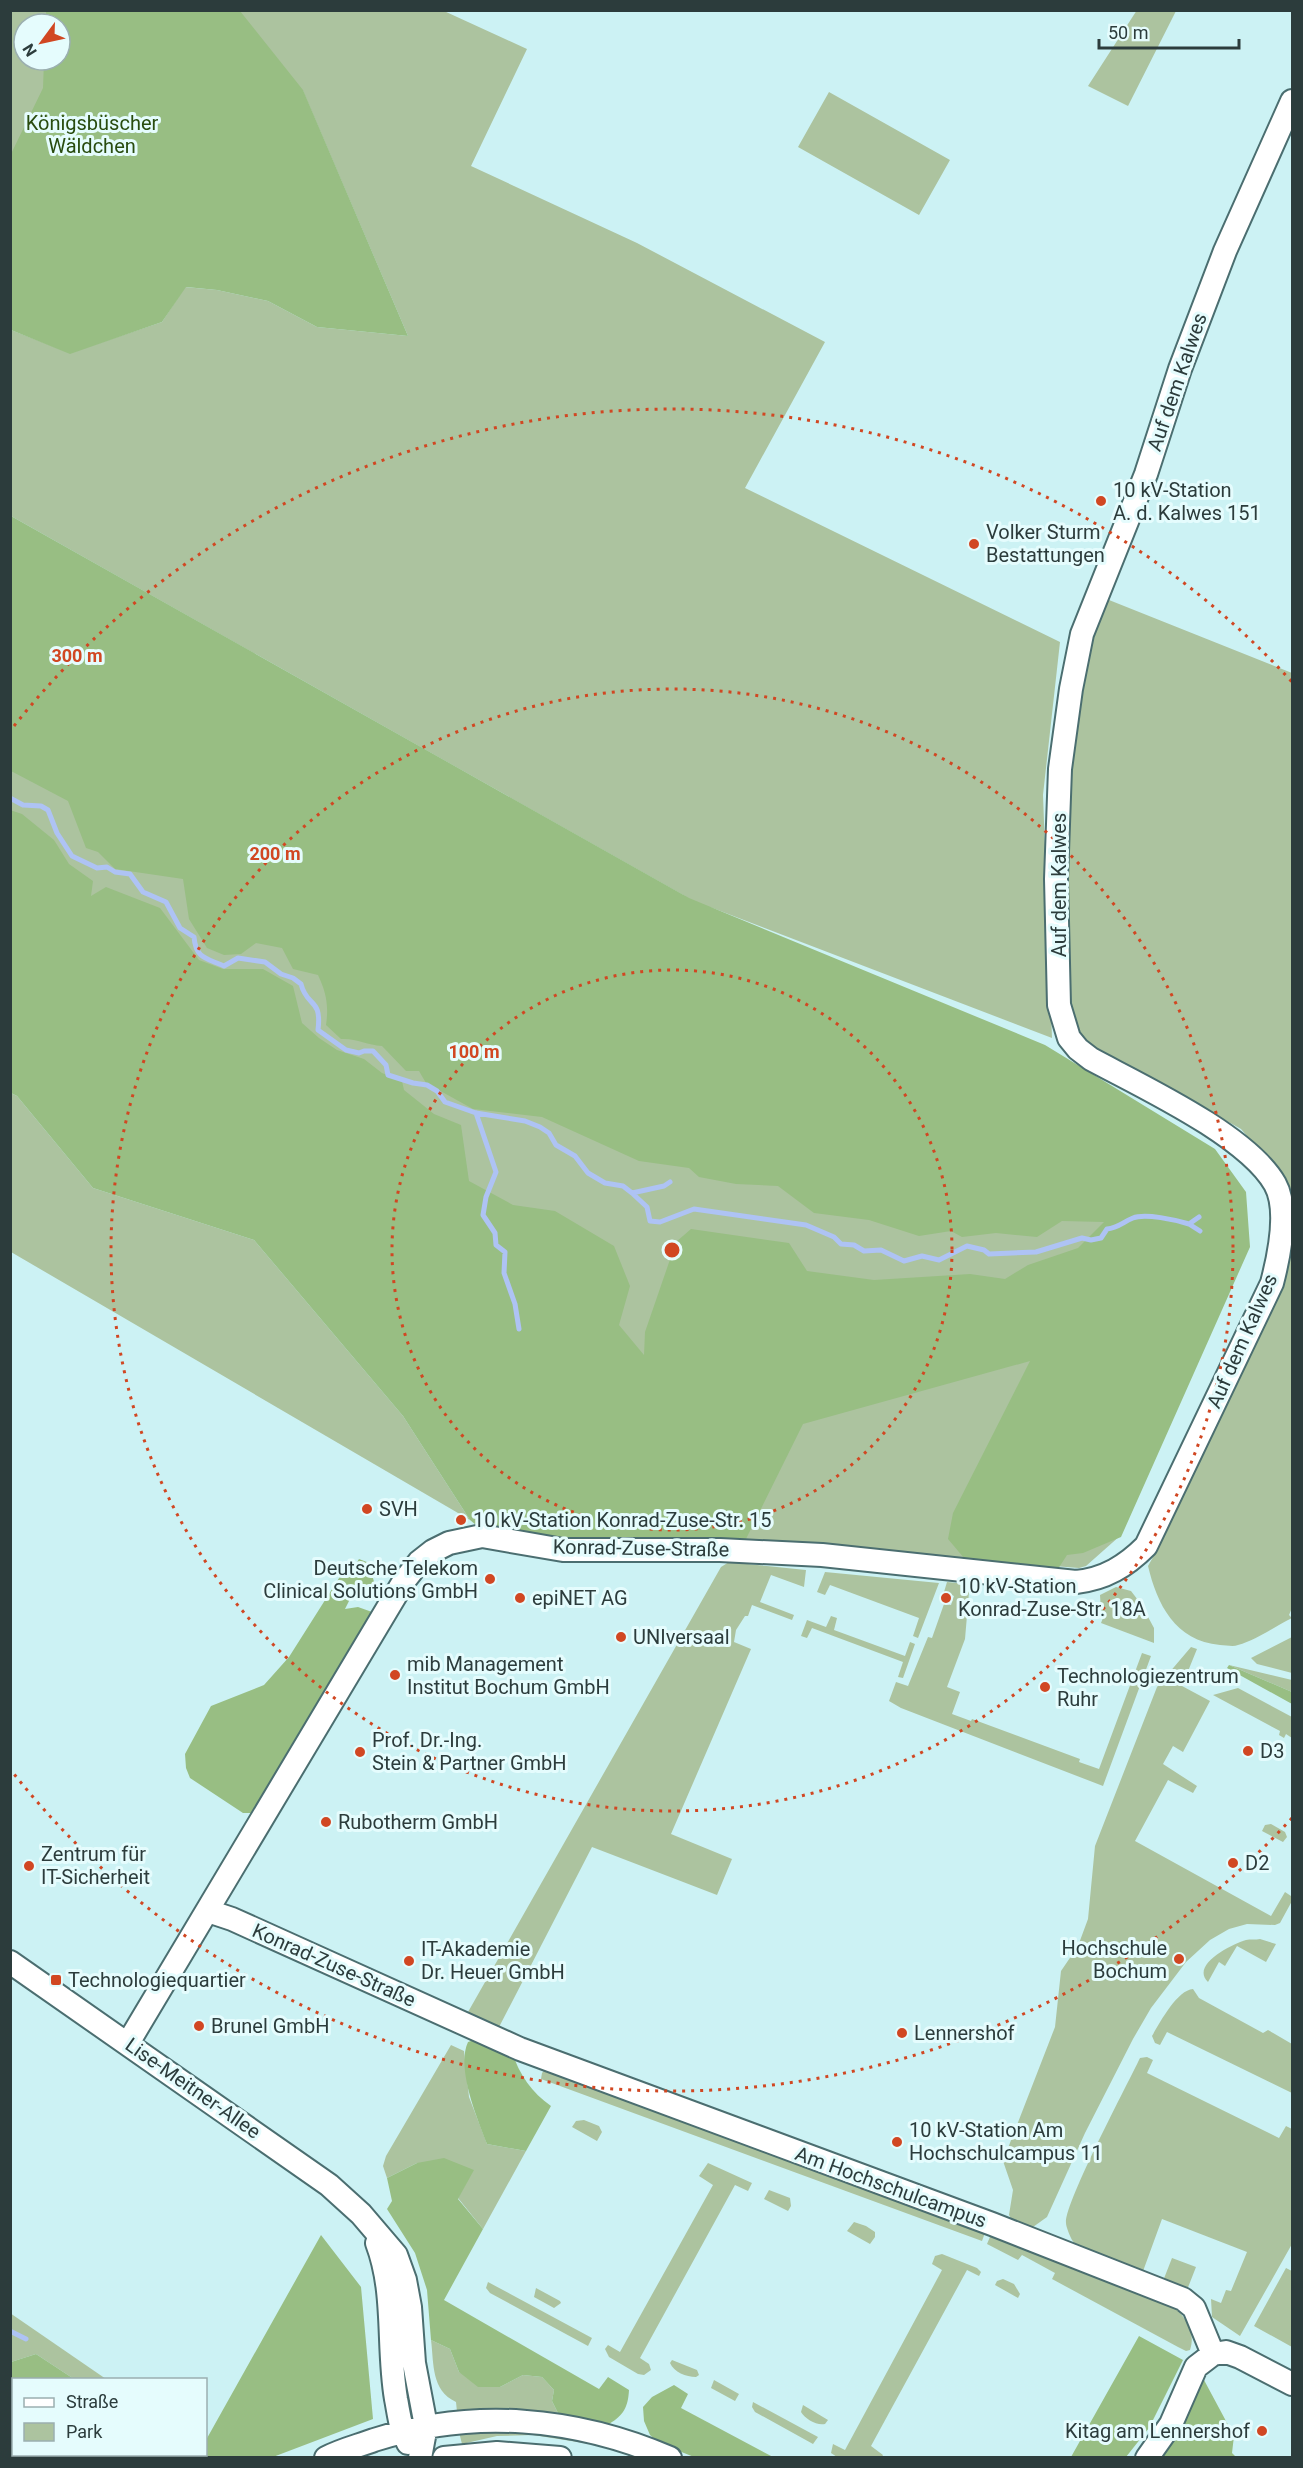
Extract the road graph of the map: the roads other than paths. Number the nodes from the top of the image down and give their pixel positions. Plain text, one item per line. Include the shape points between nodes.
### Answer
1 (1293, 101) edge
2 (1129, 1563) joint
3 (208, 1911) junction
4 (10, 1962) edge
5 (458, 2021) joint
6 (128, 2043) junction
7 (369, 2222) junction
8 (1213, 2354) junction
9 (1293, 2384) edge
10 (426, 2426) junction
11 (402, 2431) junction
12 (326, 2457) edge
13 (419, 2457) edge
14 (444, 2457) edge
15 (560, 2457) edge
16 (670, 2457) edge
17 (1147, 2457) edge

1 - 2 street, Auf dem Kalwes via 1225,251 1180,369 1146,474 1082,634 1060,769 1056,879 1059,1005 1069,1038 1091,1059 1211,1125 1257,1161 1276,1185 1282,1213 1280,1249 1272,1283 1146,1546
2 - 3 street, Konrad-Zuse-Straße via 1090,1581 1076,1582 815,1554 563,1550 482,1536 449,1543 419,1562 404,1581
3 - 5 street, Konrad-Zuse-Straße
3 - 6 street, Konrad-Zuse-Straße
4 - 6 street, Lise-Meitner-Allee
5 - 8 street, Am Hochschulcampus via 520,2049 1183,2299 1194,2308
6 - 7 street, Lise-Meitner-Allee via 329,2185
7 - 10 street, Lise-Meitner-Allee via 396,2255 405,2280
7 - 11 street, Lise-Meitner-Allee via 384,2261 390,2296 392,2371
8 - 9 street via 1240,2356
8 - 17 street via 1196,2367 1171,2424
10 - 11 street
10 - 13 street, Lise-Meitner-Allee
10 - 16 street via 522,2420 621,2438
11 - 12 street
11 - 13 street, Lise-Meitner-Allee
14 - 15 street via 497,2453

